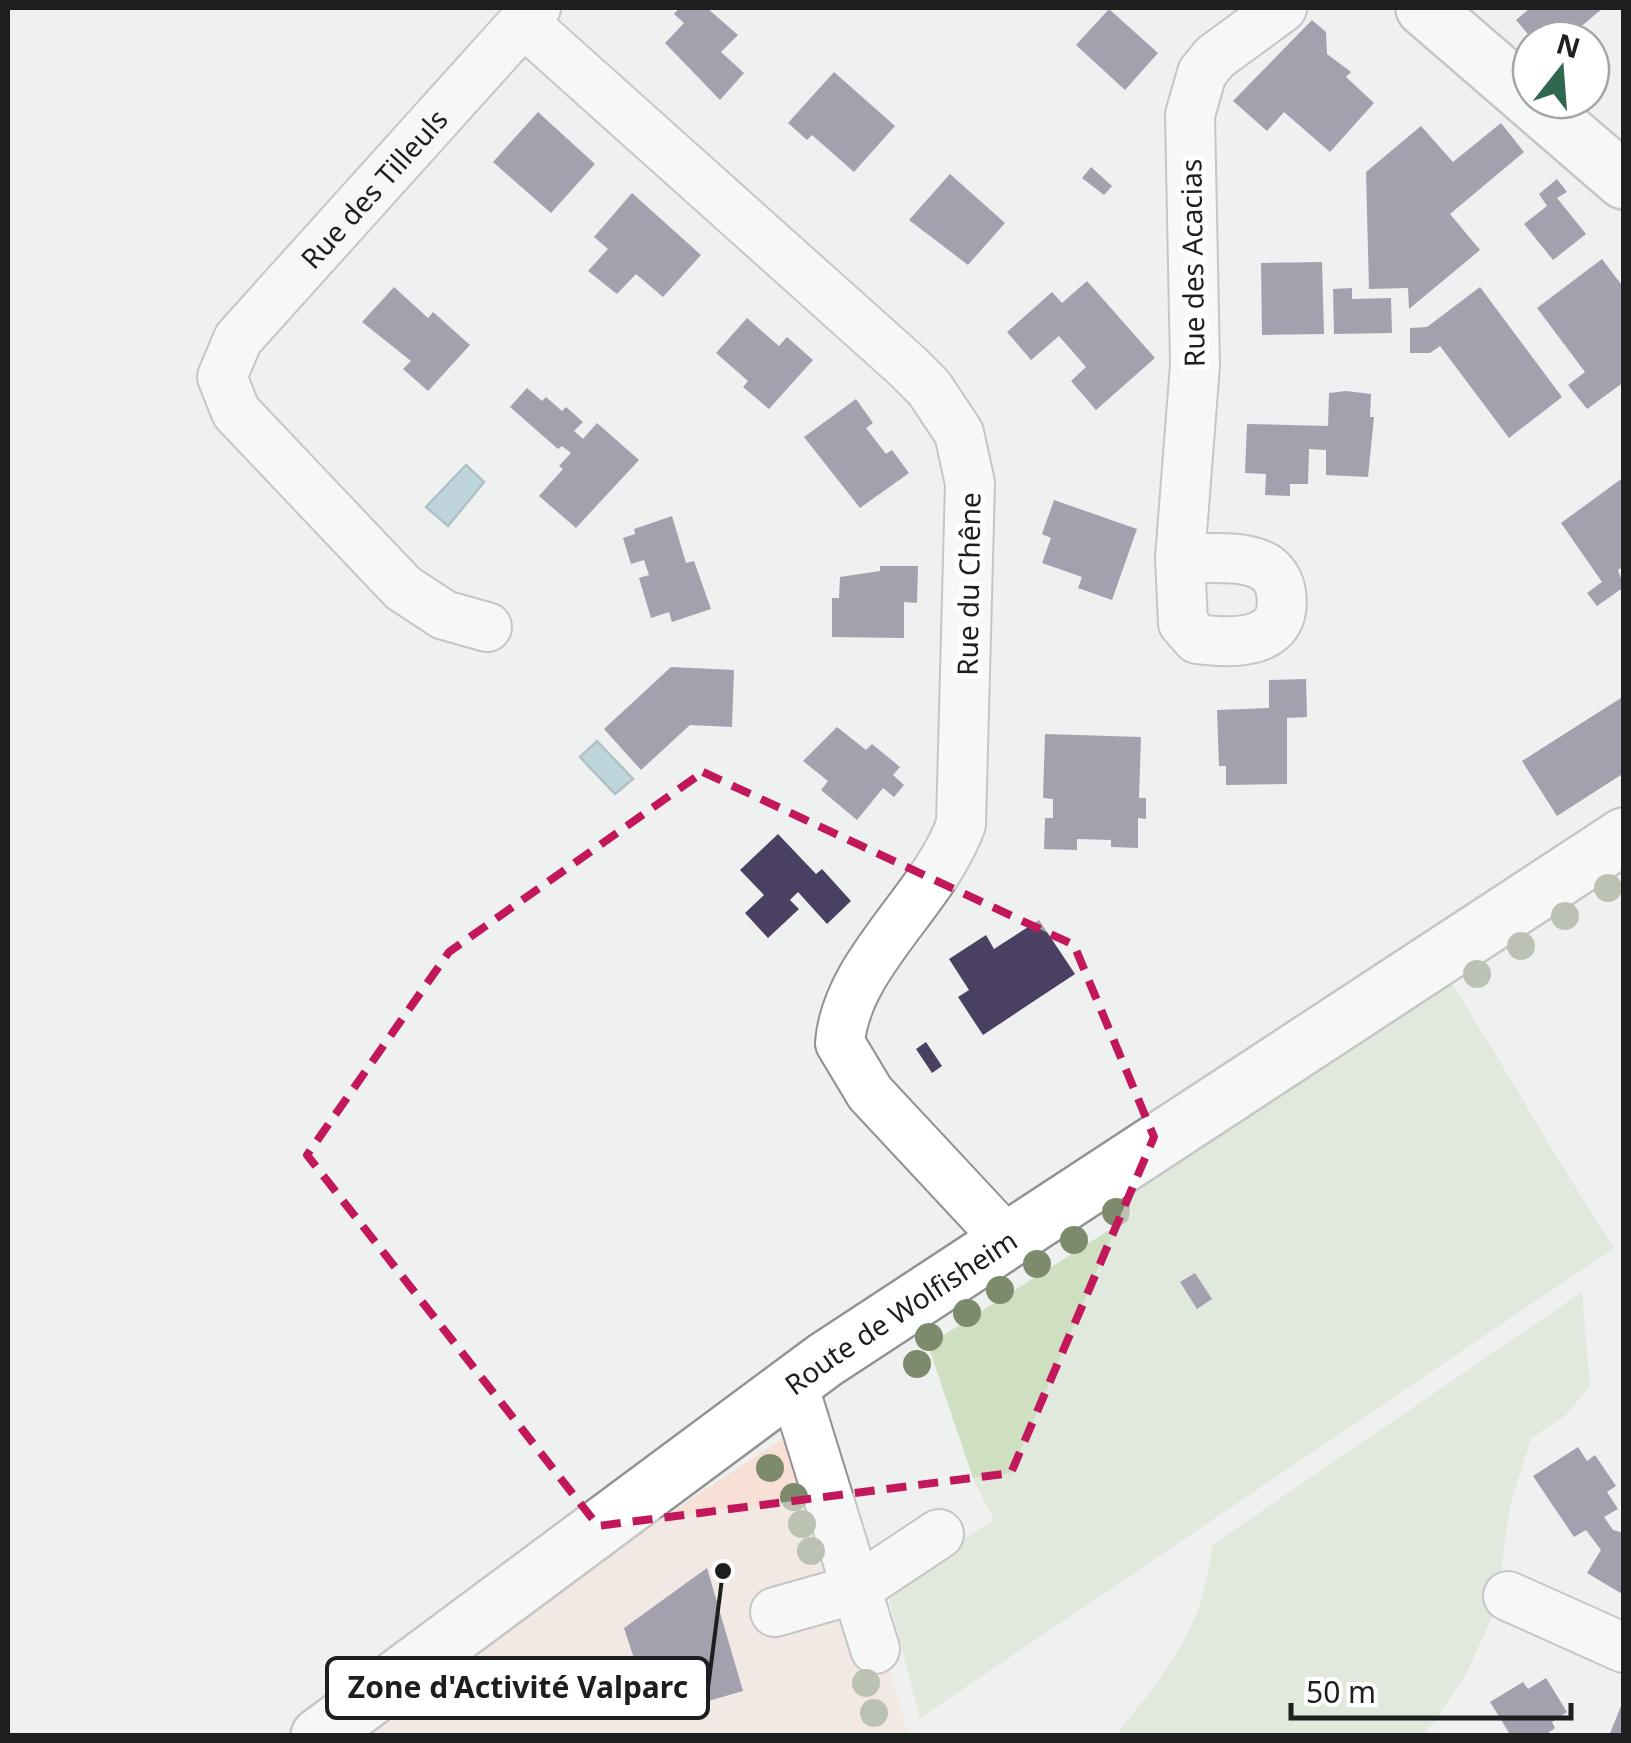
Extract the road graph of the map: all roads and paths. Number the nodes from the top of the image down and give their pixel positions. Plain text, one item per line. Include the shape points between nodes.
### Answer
1 (1282, 8) edge
2 (1424, 8) edge
3 (530, 15) edge
4 (1624, 181) edge
5 (1180, 558) dead end
6 (487, 627) dead end
7 (1624, 836) edge
8 (1006, 1240) junction
9 (793, 1384) junction
10 (940, 1534) dead end
11 (856, 1589) junction
12 (1508, 1596) dead end
13 (775, 1612) dead end
14 (1624, 1648) edge
15 (874, 1649) dead end
16 (319, 1736) edge

1 - 5 street, Rue des Acacias via 1215,58 1192,104 1195,365
2 - 4 main road
3 - 6 street, Rue des Tilleuls via 238,339 222,378 236,412 403,588 444,615
3 - 8 street, Rue du Chêne via 906,366 959,434 972,513 962,824 942,866 847,1005 840,1043 870,1094
7 - 8 main road, Route de Wolfisheim
8 - 9 main road, Route de Wolfisheim
9 - 11 street
9 - 16 main road, Route de Wolfisheim
10 - 11 street
11 - 13 street
11 - 15 street
12 - 14 street

